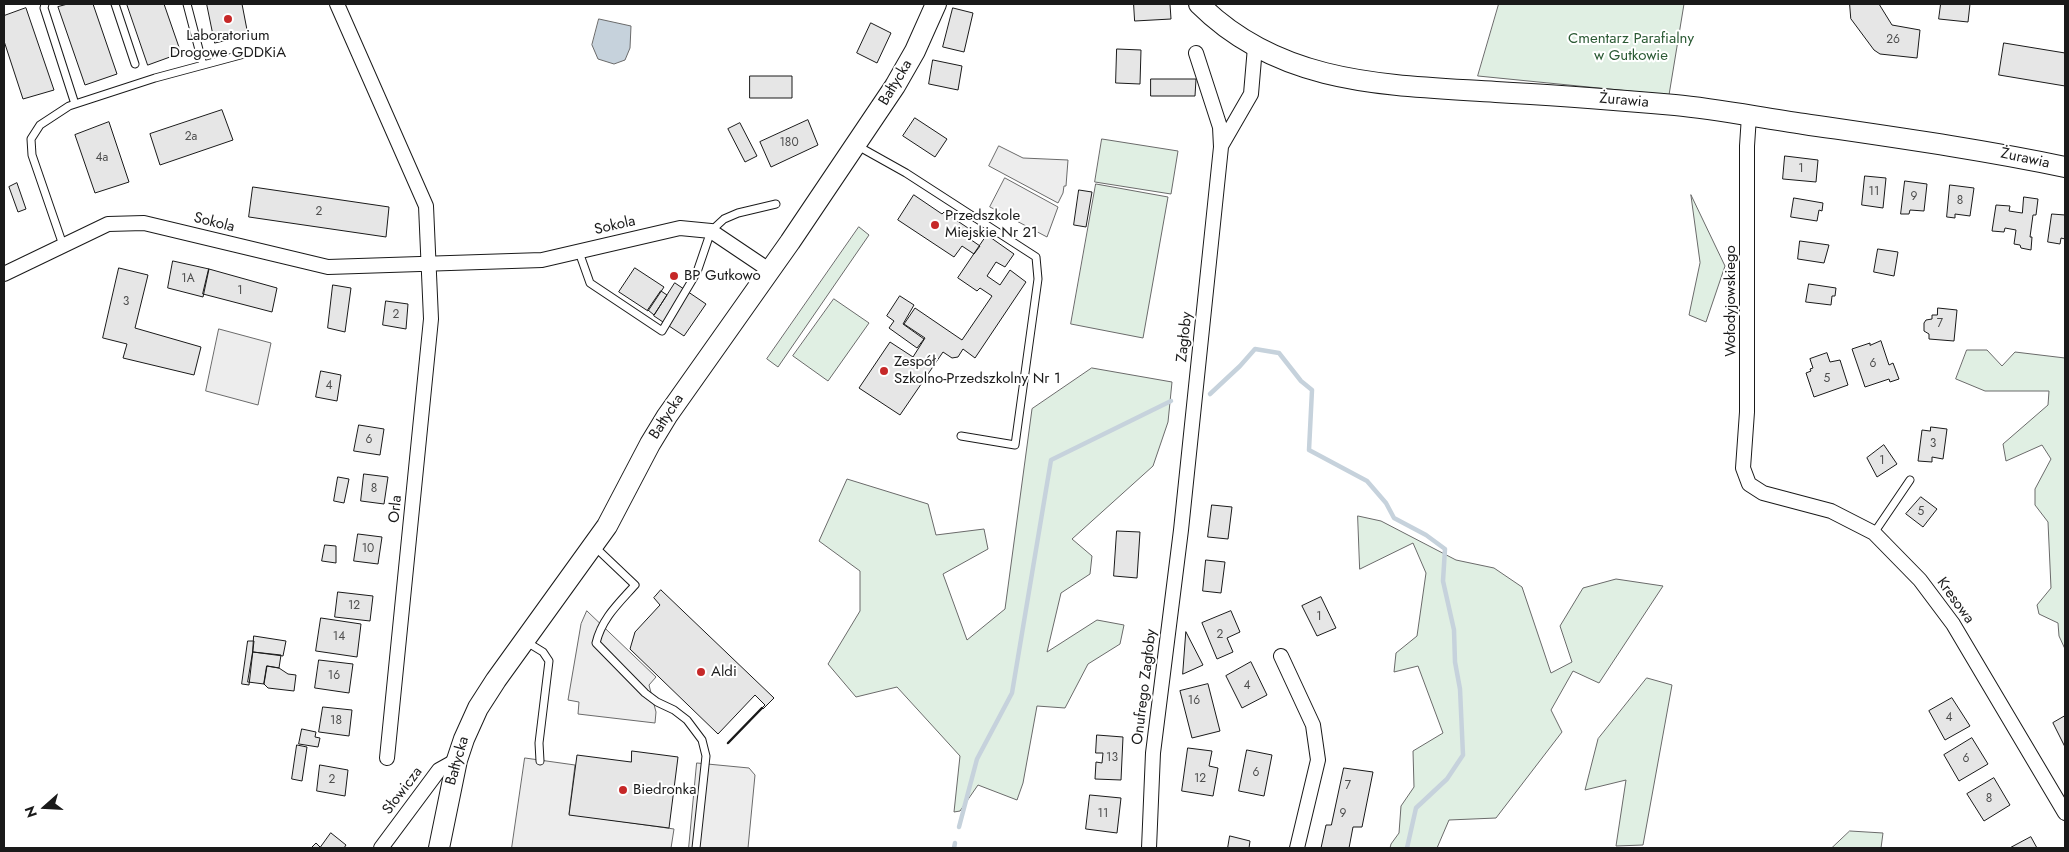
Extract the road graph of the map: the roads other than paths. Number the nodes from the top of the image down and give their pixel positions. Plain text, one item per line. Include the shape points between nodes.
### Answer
1 (45, 4) edge
2 (115, 4) edge
3 (187, 4) edge
4 (337, 4) edge
5 (936, 4) edge
6 (1199, 4) edge
7 (1255, 47) junction
8 (248, 53) dead end
9 (1196, 53) dead end
10 (135, 64) dead end
11 (203, 65) junction
12 (76, 104) junction
13 (1749, 116) junction
14 (856, 145) junction
15 (1221, 147) junction
16 (2065, 167) edge
17 (776, 204) dead end
18 (711, 231) junction
19 (63, 245) junction
20 (579, 252) junction
21 (428, 263) junction
22 (769, 270) junction
23 (4, 274) edge
24 (961, 436) dead end
25 (1910, 480) dead end
26 (1749, 484) joint
27 (1181, 530) joint
28 (1874, 533) junction
29 (594, 546) junction
30 (525, 641) junction
31 (1281, 656) dead end
32 (387, 758) dead end
33 (457, 760) junction
34 (540, 761) dead end
35 (2065, 814) edge
36 (382, 848) edge
37 (439, 848) edge
38 (696, 848) edge
39 (1149, 848) edge
40 (1296, 848) edge

1 - 12 lane
2 - 10 lane
3 - 11 lane
4 - 21 street via 426,206
5 - 14 main road, Bałtycka via 902,75
6 - 7 main road, Żurawia
7 - 13 main road, Żurawia via 1315,72 1357,80 1677,105
7 - 15 street, Zagłoby via 1251,94
8 - 11 lane
9 - 15 street, Zagłoby via 1220,127
11 - 12 lane
12 - 19 lane via 40,125 31,138 32,155
13 - 16 main road, Żurawia via 1932,142
13 - 26 street, Wołodyjowskiego via 1743,468
14 - 22 main road, Bałtycka
14 - 24 lane via 906,173 1036,257 1038,279 1015,445
15 - 27 street, Zagłoby
17 - 18 lane via 724,219
18 - 20 street, Sokola via 680,228
18 - 20 lane via 697,272 662,331 590,283
18 - 22 street, Sokola
19 - 21 street, Sokola via 108,224 144,223 328,267
19 - 23 street, Sokola
20 - 21 street, Sokola via 542,260
21 - 32 street, Orla via 431,319
22 - 29 main road, Bałtycka via 667,416
25 - 28 lane
26 - 28 street, Kresowa via 1763,493 1831,511
27 - 39 street, Onufrego Zagłoby via 1153,753
28 - 35 street, Kresowa via 1920,580 1953,624
29 - 30 main road, Bałtycka
29 - 38 lane via 635,585 607,616 596,644 645,693 686,720 705,748
30 - 33 main road, Bałtycka via 478,708
30 - 34 lane via 543,652 549,661 539,743
31 - 40 street via 1313,725 1318,760
33 - 36 street, Słowicza via 439,770
33 - 37 main road, Bałtycka

